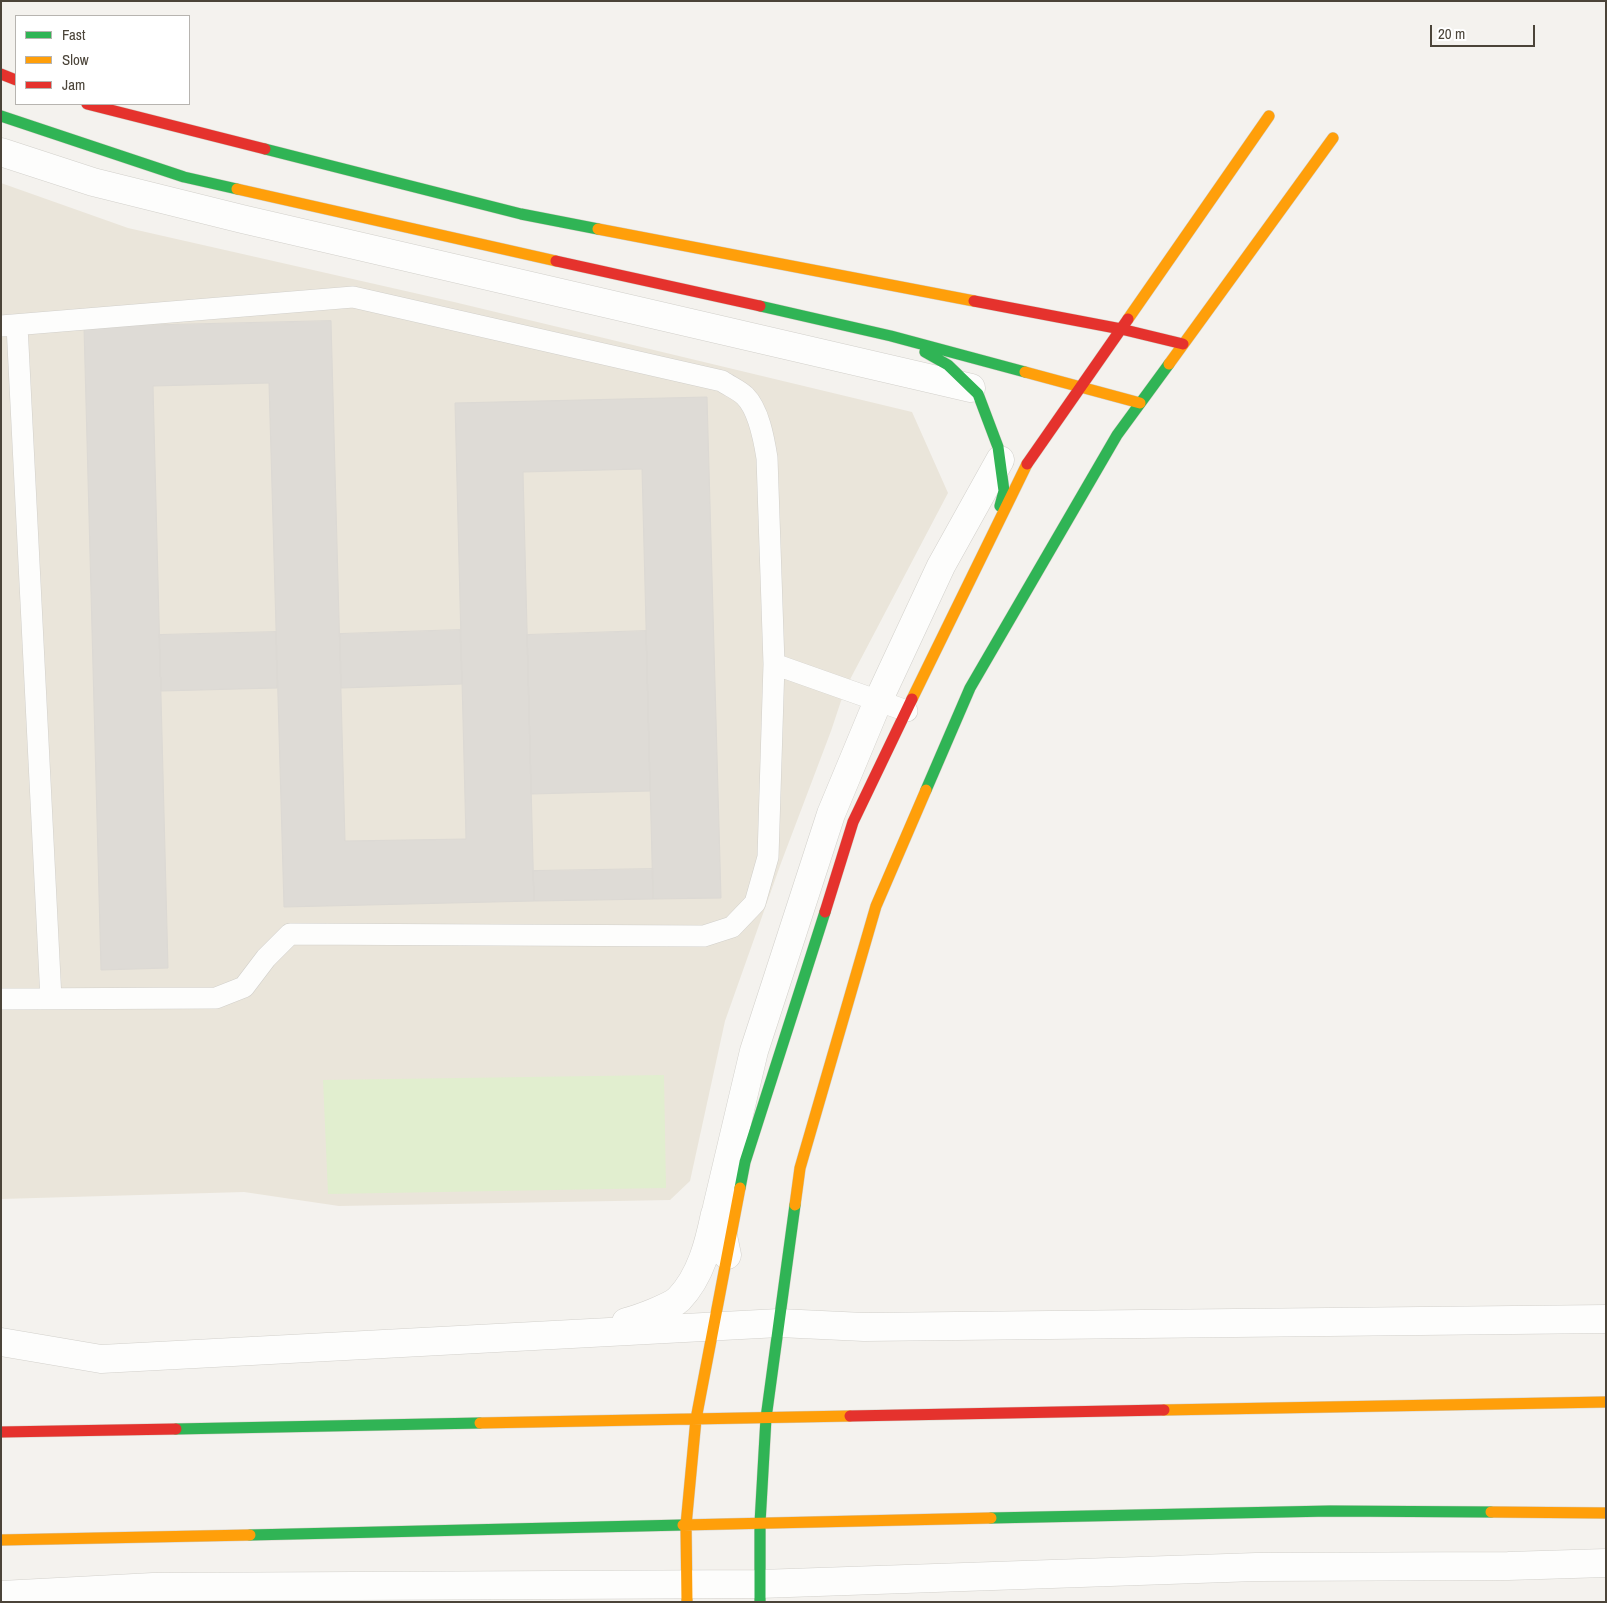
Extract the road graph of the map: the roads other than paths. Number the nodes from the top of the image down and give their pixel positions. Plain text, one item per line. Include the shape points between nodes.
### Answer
1 (1, 74) edge
2 (15, 80) edge
3 (91, 105) edge
4 (1, 116) edge
5 (1269, 116) dead end
6 (1333, 138) dead end
7 (1, 152) edge
8 (9, 325) edge
9 (1121, 329) junction
10 (907, 341) junction
11 (1183, 344) junction
12 (1081, 387) junction
13 (971, 388) junction
14 (1140, 403) junction
15 (1000, 460) junction
16 (995, 528) junction
17 (774, 664) junction
18 (878, 701) junction
19 (907, 711) junction
20 (51, 998) junction
21 (1, 999) edge
22 (717, 1208) junction
23 (727, 1254) junction
24 (1606, 1319) edge
25 (778, 1323) junction
26 (714, 1326) junction
27 (588, 1332) junction
28 (1, 1342) edge
29 (1606, 1402) edge
30 (766, 1418) junction
31 (696, 1419) junction
32 (1, 1432) edge
33 (1606, 1513) edge
34 (760, 1523) junction
35 (686, 1525) junction
36 (2, 1540) edge
37 (1606, 1563) edge
38 (687, 1593) edge
39 (760, 1593) edge
40 (1, 1595) edge

1 - 2 street
3 - 9 street via 521,214
4 - 10 street via 184,177
5 - 9 street
6 - 11 street
7 - 13 street via 94,182 233,217
8 - 17 lane via 353,297 722,381 745,396 757,416 764,439
8 - 20 lane
9 - 11 street
9 - 12 street
10 - 12 street
10 - 13 street via 948,365
11 - 14 street
12 - 14 street
12 - 16 street via 1023,470
13 - 15 street via 978,394 998,446
14 - 25 street via 1117,434 970,688 876,906 800,1168
15 - 16 street via 1004,491
15 - 18 street via 941,566
16 - 19 street
17 - 18 lane
17 - 20 lane via 768,856 754,903 732,927 704,936 290,934 244,987 216,998
18 - 19 lane
18 - 22 street via 831,814 757,1042
19 - 23 street via 853,822 745,1162
20 - 21 lane
22 - 23 street
22 - 27 street via 707,1249 678,1300 639,1319
23 - 26 street
24 - 25 street via 864,1327
25 - 26 street
25 - 30 street
26 - 27 street
26 - 31 street
27 - 28 street via 101,1359
29 - 30 street
30 - 31 street
30 - 34 street
31 - 32 street
31 - 35 street
33 - 34 street via 1330,1511
34 - 35 street
34 - 39 street
35 - 36 street
35 - 38 street
37 - 39 street via 1256,1567
38 - 39 street
38 - 40 street via 524,1584 153,1587

